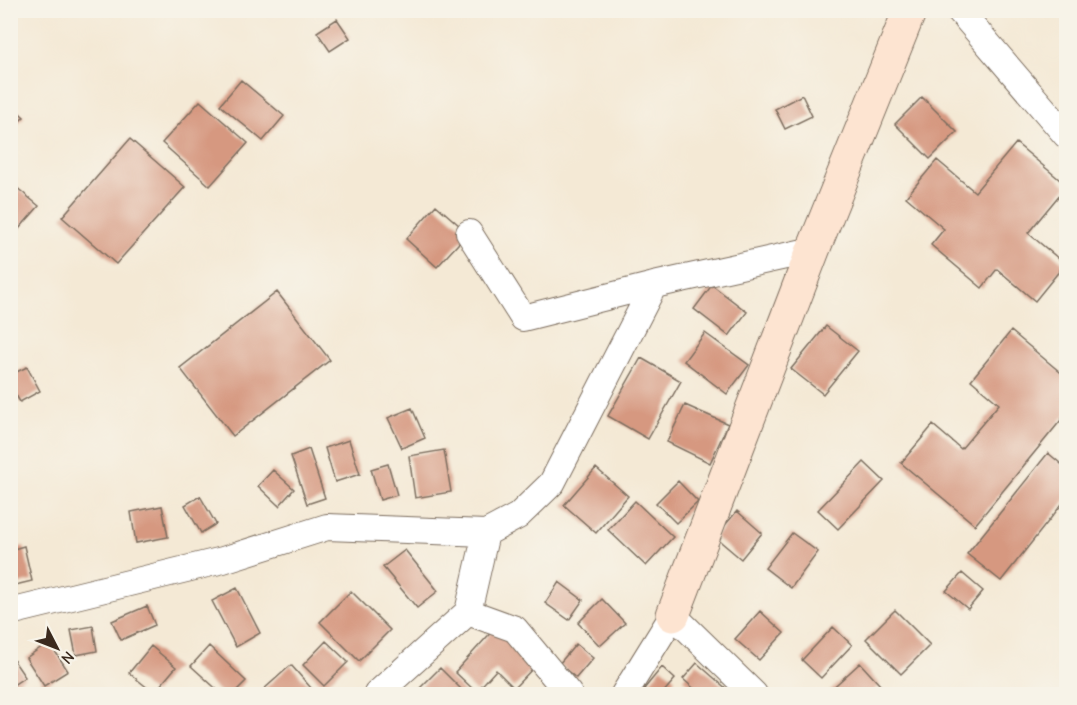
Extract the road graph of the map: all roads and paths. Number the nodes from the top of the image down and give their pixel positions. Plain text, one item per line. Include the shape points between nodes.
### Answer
1 (910, 10) edge
2 (959, 10) edge
3 (1066, 135) edge
4 (469, 233) dead end
5 (813, 250) junction
6 (654, 285) junction
7 (486, 533) junction
8 (10, 612) edge
9 (468, 612) junction
10 (673, 615) junction
11 (377, 694) edge
12 (569, 694) edge
13 (624, 694) edge
14 (754, 694) edge

1 - 5 street
2 - 3 street
4 - 6 street via 523,318
5 - 6 street
5 - 10 street
6 - 7 street via 552,483 518,516
7 - 8 street via 327,527 223,560
7 - 9 street
9 - 11 street
9 - 12 street via 515,629
10 - 13 street
10 - 14 street

